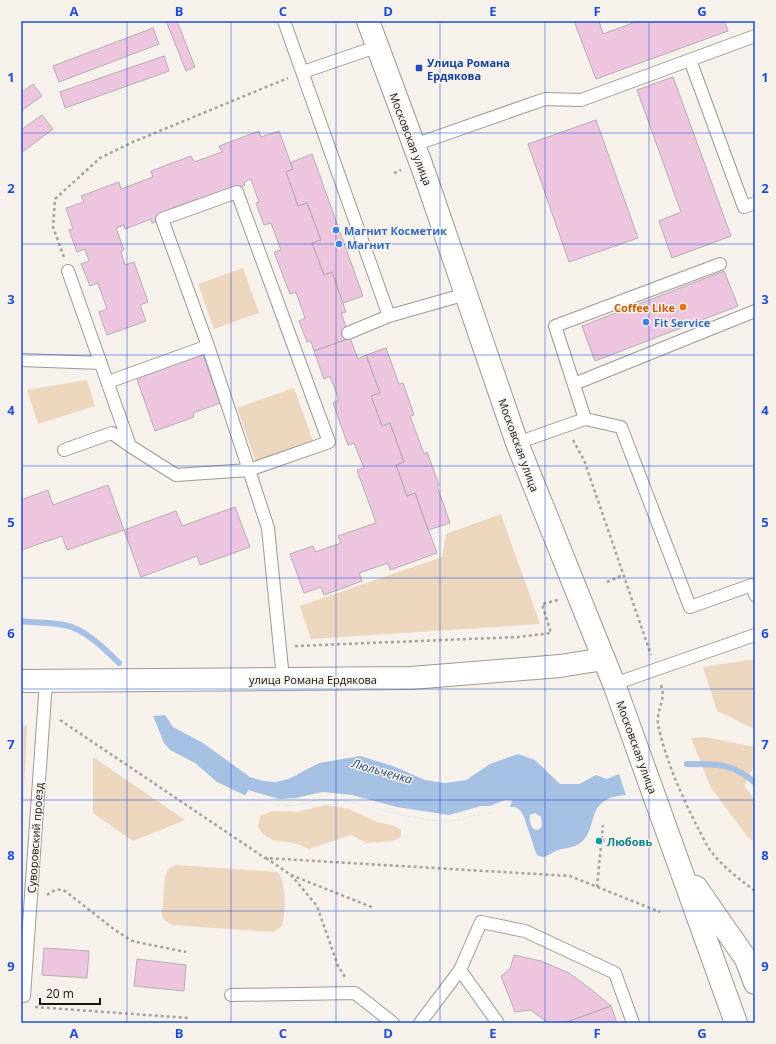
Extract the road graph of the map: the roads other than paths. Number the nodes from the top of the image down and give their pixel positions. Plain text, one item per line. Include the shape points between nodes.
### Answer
1 (284, 21) edge
2 (368, 21) edge
3 (755, 36) edge
4 (376, 47) junction
5 (690, 60) junction
6 (303, 72) junction
7 (414, 145) junction
8 (755, 203) edge
9 (720, 264) dead end
10 (68, 271) road end
11 (466, 294) junction
12 (755, 311) edge
13 (389, 316) junction
14 (348, 332) dead end
15 (208, 346) junction
16 (21, 360) edge
17 (101, 363) junction
18 (108, 382) junction
19 (574, 384) junction
20 (585, 420) junction
21 (517, 443) junction
22 (130, 446) junction
23 (64, 450) dead end
24 (249, 470) junction
25 (755, 595) edge
26 (755, 635) edge
27 (604, 659) junction
28 (283, 679) junction
29 (21, 680) edge
30 (46, 680) junction
31 (614, 684) junction
32 (680, 865) junction
33 (750, 958) edge
34 (460, 970) junction
35 (719, 976) junction
36 (755, 982) edge
37 (231, 995) dead end
38 (24, 996) road end
39 (393, 1023) edge
40 (420, 1023) edge
41 (498, 1023) edge
42 (633, 1023) edge
43 (736, 1023) edge

1 - 6 lane
2 - 4 main road, Московская улица
3 - 5 lane
4 - 6 lane
4 - 7 main road, Московская улица
5 - 7 lane via 581,100 545,99
5 - 8 lane via 744,207
6 - 13 lane
7 - 11 main road, Московская улица
9 - 19 lane via 554,326
10 - 17 lane
11 - 13 lane
11 - 21 main road, Московская улица
12 - 19 lane
13 - 14 lane
15 - 18 lane
15 - 24 lane
15 - 24 lane via 162,220 237,192 329,442
16 - 17 lane
17 - 18 lane
18 - 22 lane
19 - 20 lane
20 - 21 lane
20 - 25 lane via 622,427 690,607 752,585
21 - 27 main road, Московская улица
22 - 23 lane via 112,433
22 - 24 lane via 176,476
24 - 28 lane via 268,528
26 - 31 lane
27 - 28 main road, улица Романа Ердякова via 560,666 411,678
27 - 31 main road, Московская улица
28 - 30 main road, улица Романа Ердякова
29 - 30 main road, улица Романа Ердякова
30 - 38 lane, Суворовский проезд
31 - 32 main road, Московская улица
32 - 33 main road, Московская улица
32 - 35 main road, Московская улица
33 - 35 main road
33 - 36 main road, Московская улица
34 - 40 lane
34 - 41 lane
34 - 42 lane via 481,922 525,931 615,973
35 - 36 main road
35 - 43 main road, Московская улица
37 - 39 lane via 354,992

